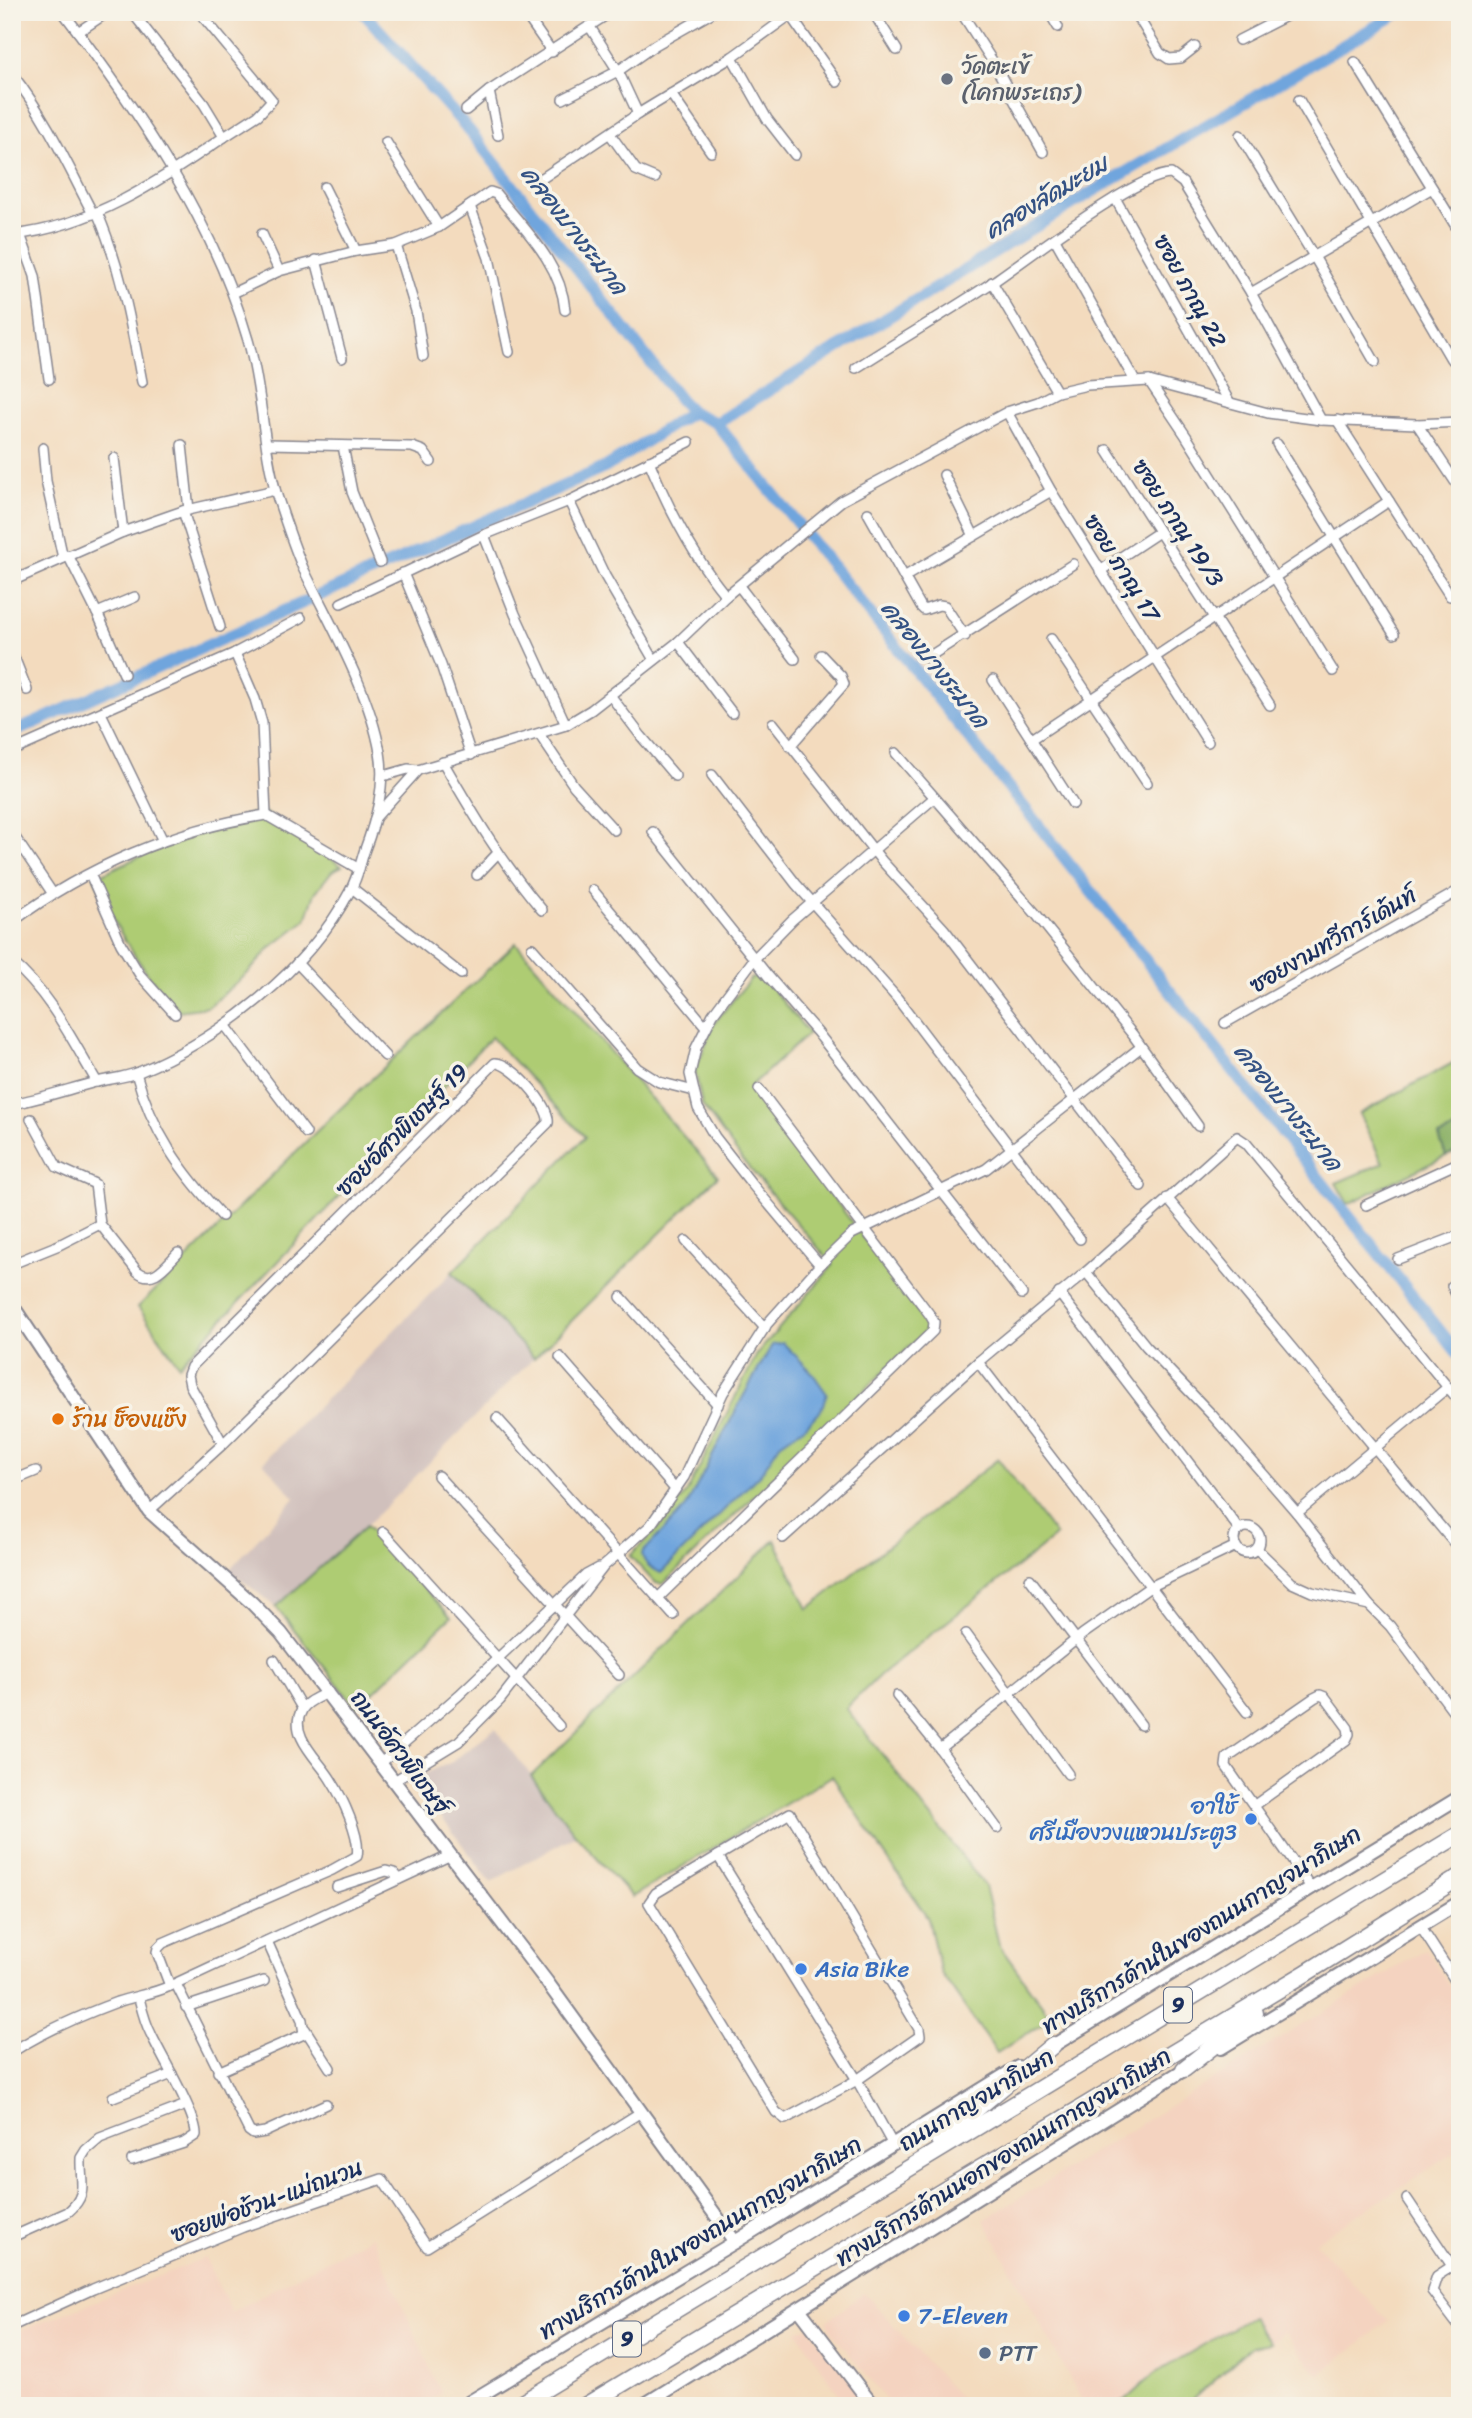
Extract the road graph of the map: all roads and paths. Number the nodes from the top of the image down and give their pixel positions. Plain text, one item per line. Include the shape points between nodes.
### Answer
1 (63, 12) edge
2 (108, 12) edge
3 (132, 12) edge
4 (199, 12) edge
5 (524, 12) edge
6 (611, 12) edge
7 (713, 12) edge
8 (873, 12) edge
9 (961, 12) edge
10 (1049, 12) edge
11 (1135, 12) edge
12 (1294, 12) edge
13 (789, 14) edge
14 (590, 27) junction
15 (1058, 27) dead end
16 (78, 33) junction
17 (1239, 40) dead end
18 (1195, 47) dead end
19 (897, 50) dead end
20 (552, 52) junction
21 (732, 57) junction
22 (1355, 62) dead end
23 (618, 71) junction
24 (12, 74) edge
25 (837, 82) dead end
26 (489, 91) junction
27 (671, 94) junction
28 (563, 99) dead end
29 (1299, 100) dead end
30 (466, 110) dead end
31 (638, 114) junction
32 (610, 134) junction
33 (498, 135) dead end
34 (1240, 135) dead end
35 (224, 137) junction
36 (386, 142) dead end
37 (712, 152) dead end
38 (1043, 152) dead end
39 (794, 156) dead end
40 (174, 171) junction
41 (656, 178) dead end
42 (535, 183) dead end
43 (324, 187) dead end
44 (1432, 188) junction
45 (1115, 198) junction
46 (470, 206) junction
47 (95, 213) junction
48 (1372, 223) junction
49 (439, 227) junction
50 (1460, 233) edge
51 (16, 234) edge
52 (262, 234) dead end
53 (1055, 239) junction
54 (396, 245) junction
55 (356, 251) junction
56 (1315, 258) junction
57 (316, 260) junction
58 (279, 271) junction
59 (992, 282) junction
60 (233, 293) junction
61 (1251, 293) junction
62 (565, 310) dead end
63 (509, 352) dead end
64 (423, 356) dead end
65 (342, 358) dead end
66 (1451, 359) dead end
67 (1375, 362) dead end
68 (856, 368) dead end
69 (49, 379) dead end
70 (1135, 381) junction
71 (1149, 381) junction
72 (142, 382) dead end
73 (1057, 391) junction
74 (1230, 403) junction
75 (1007, 412) junction
76 (1321, 420) junction
77 (1337, 420) junction
78 (1460, 422) edge
79 (1418, 424) junction
80 (689, 442) dead end
81 (268, 444) junction
82 (1277, 444) dead end
83 (182, 445) dead end
84 (342, 446) junction
85 (43, 448) dead end
86 (1107, 450) dead end
87 (114, 458) dead end
88 (649, 461) junction
89 (431, 462) dead end
90 (944, 475) dead end
91 (1460, 489) edge
92 (275, 490) junction
93 (1051, 491) junction
94 (569, 500) junction
95 (1389, 501) junction
96 (186, 510) junction
97 (868, 513) dead end
98 (123, 532) junction
99 (1159, 532) junction
100 (484, 535) junction
101 (974, 536) junction
102 (1333, 538) junction
103 (65, 556) junction
104 (380, 562) dead end
105 (1073, 564) dead end
106 (1100, 571) junction
107 (403, 573) junction
108 (1274, 577) junction
109 (904, 578) junction
110 (12, 581) edge
111 (738, 586) junction
112 (726, 596) junction
113 (1450, 596) dead end
114 (135, 597) dead end
115 (341, 603) dead end
116 (97, 613) junction
117 (301, 618) dead end
118 (1216, 618) junction
119 (220, 627) dead end
120 (1394, 634) dead end
121 (965, 636) junction
122 (1051, 639) dead end
123 (678, 642) junction
124 (12, 652) edge
125 (235, 653) junction
126 (821, 655) dead end
127 (1154, 656) junction
128 (927, 658) dead end
129 (795, 659) dead end
130 (654, 660) junction
131 (1333, 671) dead end
132 (124, 674) dead end
133 (993, 680) dead end
134 (27, 691) dead end
135 (610, 695) junction
136 (1092, 698) junction
137 (1270, 705) dead end
138 (101, 713) junction
139 (732, 713) dead end
140 (773, 723) dead end
141 (566, 725) junction
142 (538, 734) junction
143 (1032, 739) junction
144 (1208, 742) dead end
145 (790, 746) junction
146 (12, 751) edge
147 (896, 753) dead end
148 (471, 755) junction
149 (443, 762) junction
150 (418, 770) junction
151 (712, 775) dead end
152 (383, 776) junction
153 (675, 776) dead end
154 (1147, 783) dead end
155 (934, 798) junction
156 (1073, 804) dead end
157 (266, 815) junction
158 (374, 819) junction
159 (614, 830) dead end
160 (653, 832) dead end
161 (12, 833) edge
162 (163, 841) junction
163 (873, 849) junction
164 (498, 853) junction
165 (359, 869) junction
166 (90, 874) junction
167 (477, 875) dead end
168 (352, 888) junction
169 (593, 890) dead end
170 (1460, 890) edge
171 (53, 894) junction
172 (812, 902) junction
173 (542, 911) dead end
174 (12, 922) edge
175 (532, 948) dead end
176 (754, 959) junction
177 (12, 962) edge
178 (297, 963) junction
179 (461, 974) dead end
180 (176, 1014) dead end
181 (1225, 1023) dead end
182 (225, 1025) junction
183 (706, 1027) junction
184 (1141, 1047) junction
185 (384, 1056) dead end
186 (136, 1073) junction
187 (97, 1082) junction
188 (759, 1089) dead end
189 (694, 1091) junction
190 (1075, 1100) junction
191 (12, 1104) edge
192 (31, 1119) dead end
193 (1198, 1126) dead end
194 (306, 1133) dead end
195 (1012, 1150) junction
196 (1460, 1162) edge
197 (1141, 1186) dead end
198 (942, 1190) junction
199 (1167, 1198) junction
200 (1366, 1205) dead end
201 (222, 1216) dead end
202 (100, 1224) junction
203 (864, 1228) junction
204 (1460, 1235) edge
205 (1080, 1239) dead end
206 (686, 1241) dead end
207 (178, 1254) dead end
208 (1398, 1259) dead end
209 (12, 1264) edge
210 (820, 1265) junction
211 (1086, 1272) junction
212 (1452, 1286) dead end
213 (1059, 1293) junction
214 (1022, 1294) dead end
215 (621, 1297) dead end
216 (1460, 1302) edge
217 (12, 1305) edge
218 (765, 1328) junction
219 (561, 1357) dead end
220 (978, 1362) junction
221 (1448, 1387) junction
222 (1460, 1402) edge
223 (718, 1405) junction
224 (497, 1418) dead end
225 (223, 1444) junction
226 (1376, 1448) junction
227 (36, 1471) dead end
228 (438, 1476) dead end
229 (12, 1481) edge
230 (676, 1489) junction
231 (149, 1511) junction
232 (1297, 1513) junction
233 (1240, 1530) junction
234 (383, 1532) dead end
235 (783, 1538) dead end
236 (1236, 1546) junction
237 (1257, 1549) junction
238 (1460, 1550) edge
239 (618, 1553) junction
240 (604, 1566) junction
241 (1030, 1579) dead end
242 (1150, 1587) junction
243 (658, 1598) junction
244 (555, 1604) junction
245 (1369, 1605) junction
246 (565, 1615) junction
247 (673, 1615) dead end
248 (966, 1634) dead end
249 (1077, 1638) junction
250 (498, 1658) junction
251 (274, 1660) dead end
252 (619, 1675) dead end
253 (515, 1678) junction
254 (328, 1692) junction
255 (1008, 1692) junction
256 (897, 1696) dead end
257 (302, 1708) junction
258 (1247, 1713) dead end
259 (1460, 1720) edge
260 (1142, 1725) dead end
261 (559, 1726) dead end
262 (940, 1749) junction
263 (381, 1763) junction
264 (1068, 1774) dead end
265 (394, 1781) junction
266 (1460, 1797) edge
267 (1255, 1805) junction
268 (997, 1828) dead end
269 (1460, 1834) edge
270 (451, 1855) junction
271 (718, 1856) junction
272 (1460, 1877) edge
273 (399, 1879) junction
274 (1310, 1886) junction
275 (337, 1887) dead end
276 (1460, 1902) edge
277 (1420, 1926) junction
278 (267, 1941) junction
279 (1306, 1973) junction
280 (264, 1981) dead end
281 (173, 1985) junction
282 (1460, 1988) edge
283 (139, 1998) junction
284 (186, 2007) junction
285 (305, 2029) junction
286 (1053, 2045) junction
287 (12, 2052) edge
288 (330, 2068) dead end
289 (1184, 2069) junction
290 (218, 2072) junction
291 (172, 2074) junction
292 (857, 2080) junction
293 (113, 2097) dead end
294 (326, 2104) dead end
295 (186, 2105) junction
296 (641, 2112) junction
297 (893, 2145) junction
298 (132, 2160) dead end
299 (897, 2175) junction
300 (1407, 2199) dead end
301 (12, 2237) edge
302 (734, 2242) junction
303 (1456, 2264) edge
304 (799, 2309) junction
305 (12, 2326) edge
306 (1460, 2328) edge
307 (599, 2400) edge
308 (463, 2406) edge
309 (517, 2406) edge
310 (585, 2406) edge
311 (642, 2406) edge
312 (873, 2406) edge

1 - 16 street
2 - 16 street
3 - 35 street
4 - 35 street via 272,100
5 - 20 street
6 - 14 street
7 - 23 street
8 - 19 street
9 - 38 street
10 - 15 street
11 - 18 street via 1160,53 1169,59 1181,58
12 - 17 street
13 - 21 street
13 - 25 street
14 - 20 street
14 - 23 street
16 - 40 street
20 - 26 street
21 - 27 street
21 - 39 street
22 - 44 street
23 - 28 street
23 - 31 street
24 - 47 street via 47,125
26 - 30 street
26 - 33 street
27 - 31 street
27 - 37 street
29 - 48 street
31 - 32 street
32 - 41 street via 636,170
32 - 42 street
34 - 56 street
35 - 40 street
36 - 49 street
40 - 47 street
40 - 60 street
43 - 55 street
44 - 48 street
44 - 50 street
45 - 53 street
45 - 61 street via 1155,176 1177,177
45 - 74 street, ซอย ภาณุ 22
46 - 49 street
46 - 62 street via 490,192 496,194 552,265 564,290
46 - 63 street via 489,258
47 - 51 street
47 - 72 street via 113,248
48 - 56 street
48 - 66 street
49 - 54 street
51 - 69 street via 35,276
52 - 58 street
53 - 59 street
53 - 70 street
54 - 55 street
54 - 64 street via 416,311
55 - 57 street
56 - 61 street
56 - 67 street
57 - 58 street
57 - 65 street
58 - 60 street
59 - 68 street
59 - 73 street
60 - 81 street via 249,343
61 - 76 street
70 - 71 street
70 - 73 street
71 - 74 street
71 - 108 street
73 - 75 street
74 - 76 street
75 - 93 street, ซอย ภาณุ 17
75 - 111 street via 841,501
76 - 77 street
77 - 79 street
77 - 95 street
78 - 79 street
79 - 91 street
80 - 88 street
81 - 84 street
81 - 92 street
82 - 102 street
83 - 96 street
84 - 89 street via 412,447 423,451
84 - 104 street via 352,492
85 - 103 street via 46,481
86 - 99 street, ซอย ภาณุ 19/3
87 - 98 street
88 - 94 street
88 - 112 street via 684,536
90 - 101 street
92 - 96 street
92 - 152 street via 302,565 370,714
93 - 101 street
93 - 106 street, ซอย ภาณุ 17
94 - 100 street
94 - 130 street via 605,576
95 - 102 street
95 - 113 street
96 - 98 street
96 - 119 street
97 - 109 street
98 - 103 street
99 - 106 street
99 - 118 street, ซอย ภาณุ 19/3
100 - 107 street
100 - 141 street
101 - 109 street
102 - 108 street
102 - 120 street
103 - 110 street
103 - 116 street
105 - 121 street
106 - 127 street, ซอย ภาณุ 17
107 - 115 street
107 - 148 street
108 - 118 street
108 - 131 street
109 - 121 street via 920,607 945,606
111 - 112 street
111 - 129 street
112 - 123 street
114 - 116 street
116 - 132 street
117 - 125 street
118 - 127 street
118 - 137 street, ซอย ภาณุ 19/3
121 - 128 street
122 - 136 street
123 - 130 street
123 - 139 street
124 - 134 street
125 - 138 street
125 - 157 street via 261,723
126 - 145 street via 844,684
127 - 136 street
127 - 144 street, ซอย ภาณุ 17
130 - 135 street
133 - 143 street
135 - 141 street
135 - 153 street
136 - 143 street
136 - 154 street
138 - 146 street
138 - 162 street
140 - 145 street
141 - 142 street
142 - 148 street
142 - 159 street via 574,786
143 - 156 street
145 - 163 street
147 - 155 street
148 - 149 street
149 - 150 street
149 - 164 street
150 - 152 street
150 - 158 street
151 - 172 street
152 - 158 street
155 - 163 street
155 - 184 street via 1036,914
157 - 162 street via 221,822
157 - 165 street
158 - 165 street
160 - 176 street
161 - 171 street
162 - 166 street
163 - 172 street
163 - 190 street via 944,929
164 - 167 street
164 - 173 street
165 - 168 street
166 - 171 street
166 - 180 street via 140,975
168 - 178 street
168 - 179 street
169 - 183 street
170 - 181 street, ซอยงามทวีการ์เด้นท์
171 - 174 street
172 - 176 street
172 - 195 street via 897,998
175 - 189 street via 637,1068 659,1082
176 - 183 street
176 - 198 street
177 - 187 street via 32,978
178 - 182 street
178 - 185 street
182 - 186 street
182 - 194 street
183 - 189 street via 690,1074
184 - 190 street
184 - 193 street
186 - 187 street
186 - 201 street via 158,1134
187 - 191 street
188 - 203 street
189 - 210 street via 715,1137
190 - 195 street
190 - 197 street
192 - 202 street via 57,1167 95,1184
195 - 198 street via 986,1169
195 - 205 street
196 - 200 street
198 - 203 street
198 - 214 street
199 - 211 street
199 - 221 street via 1229,1142 1237,1137 1246,1143
199 - 226 street
202 - 207 street via 144,1277 156,1274
202 - 209 street
203 - 210 street
203 - 243 street via 930,1315 933,1331
204 - 208 street
206 - 218 street
210 - 218 street
211 - 213 street
211 - 232 street via 1146,1346
212 - 216 street
213 - 220 street
213 - 233 street
215 - 223 street
217 - 231 main road, ถนนอัศวพิเชษฐ์
218 - 223 street
219 - 230 street
220 - 235 street
220 - 242 street
221 - 222 street
221 - 226 street
223 - 230 street
224 - 239 street
225 - 225 street, ซอยอัศวพิเชษฐ์ 19 via 548,1123 540,1099 509,1068 495,1063 191,1367 190,1385
225 - 231 street, ซอยอัศวพิเชษฐ์ 19
226 - 232 street
226 - 238 street
227 - 229 street
228 - 244 street
230 - 239 street via 650,1526
231 - 254 main road, ถนนอัศวพิเชษฐ์ via 261,1612
232 - 245 street
233 - 236 street
233 - 237 street via 1257,1532
234 - 250 street
236 - 237 street via 1246,1553
236 - 242 street
237 - 245 street via 1292,1583
239 - 240 street
239 - 243 street
240 - 244 street via 586,1575
240 - 246 street
241 - 249 street
242 - 249 street
242 - 258 street
243 - 247 street
244 - 246 street
244 - 250 street
245 - 259 street
246 - 252 street
246 - 253 street
248 - 255 street
249 - 255 street
249 - 260 street
250 - 253 street
250 - 263 street
251 - 257 street
253 - 261 street
253 - 265 street via 458,1742
254 - 257 street
254 - 263 main road, ถนนอัศวพิเชษฐ์
255 - 262 street
255 - 264 street
256 - 262 street
257 - 281 street via 298,1719 304,1743 343,1802 358,1844 357,1856 163,1943 157,1952
262 - 268 street
263 - 265 main road, ถนนอัศวพิเชษฐ์
265 - 270 main road, ถนนอัศวพิเชษฐ์
266 - 274 main road, ทางบริการด้านในของถนนกาญจนาภิเษก
267 - 267 street via 1226,1766 1227,1758 1314,1698 1325,1697 1348,1728 1346,1740
267 - 274 street
269 - 299 highway, ถนนกาญจนาภิเษก / 9
270 - 273 street
270 - 296 main road, ถนนอัศวพิเชษฐ์
271 - 292 street
271 - 292 street via 790,1812 919,2029 915,2041
271 - 292 street via 656,1893 649,1903 776,2112 785,2119
272 - 279 highway, 9
273 - 275 street via 386,1871
273 - 278 street
274 - 286 main road, ทางบริการด้านในของถนนกาญจนาภิเษก
276 - 277 main road, ทางบริการด้านนอกของถนนกาญจนาภิเษก
277 - 282 street
277 - 289 main road, ทางบริการด้านนอกของถนนกาญจนาภิเษก
278 - 281 street
278 - 285 street
279 - 289 highway
279 - 307 highway, 9
280 - 284 street
281 - 283 street
281 - 284 street
283 - 287 street via 71,2021
283 - 291 street
284 - 290 street
285 - 288 street
285 - 290 street via 300,2037
286 - 297 main road, ทางบริการด้านในของถนนกาญจนาภิเษก
286 - 299 highway
289 - 304 main road, ทางบริการด้านนอกของถนนกาญจนาภิเษก
290 - 294 street via 253,2134
291 - 293 street
291 - 295 street
292 - 297 street
295 - 298 street via 196,2129 192,2140
295 - 301 street via 93,2143 81,2158 82,2194 75,2206
296 - 302 main road, ถนนอัศวพิเชษฐ์
296 - 305 street, ซอยพ่อช้วน-แม่ถนวน via 428,2247 382,2179 243,2227
297 - 302 main road, ทางบริการด้านในของถนนกาญจนาภิเษก
299 - 309 highway, ถนนกาญจนาภิเษก / 9
300 - 303 street
302 - 308 main road, ทางบริการด้านในของถนนกาญจนาภิเษก
303 - 306 street via 1437,2276 1432,2291
304 - 311 main road, ทางบริการด้านนอกของถนนกาญจนาภิเษก
304 - 312 main road
307 - 310 highway, 9

